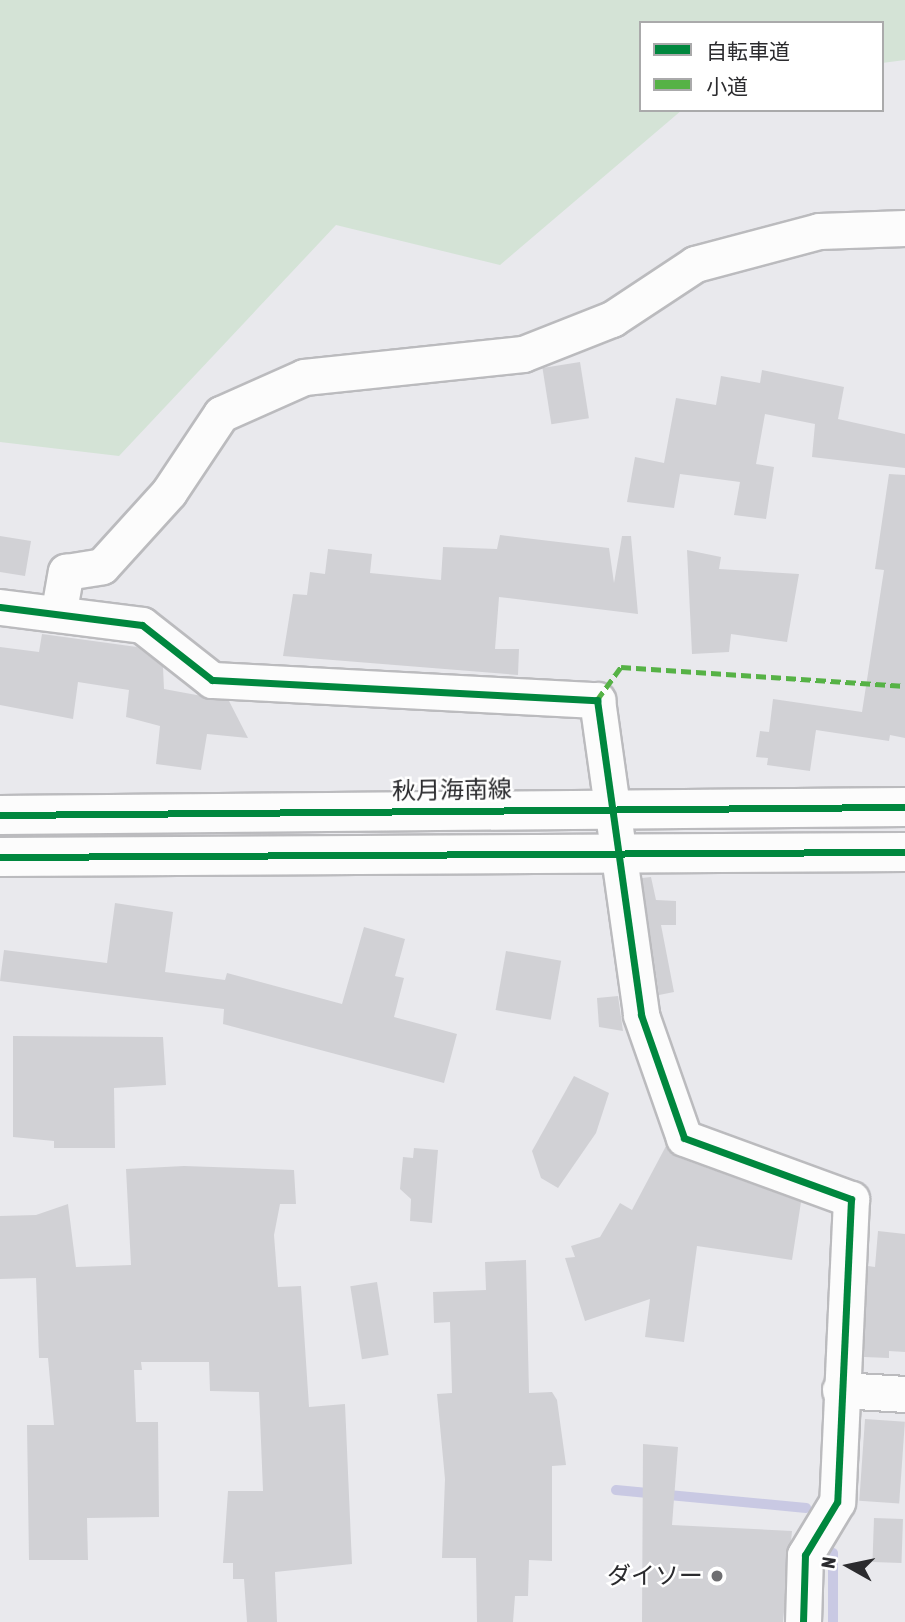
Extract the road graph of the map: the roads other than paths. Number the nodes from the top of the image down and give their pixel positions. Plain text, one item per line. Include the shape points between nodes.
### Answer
1 (905, 229) edge
2 (0, 607) edge
3 (59, 610) junction
4 (905, 807) edge
5 (609, 808) junction
6 (0, 815) edge
7 (905, 852) edge
8 (619, 854) junction
9 (0, 857) edge
10 (840, 1390) junction
11 (905, 1394) edge
12 (803, 1622) edge

1 - 3 street via 819,231 695,264 612,319 523,354 304,377 221,414 169,492 102,566 66,572
2 - 3 street
3 - 5 street via 142,625 212,680 597,700
4 - 5 main road, 秋月海南線
5 - 6 main road, 秋月海南線
5 - 8 street
7 - 8 main road
8 - 9 main road
8 - 10 street via 642,1015 684,1138 850,1199
10 - 11 street
10 - 12 street via 837,1502 805,1555

